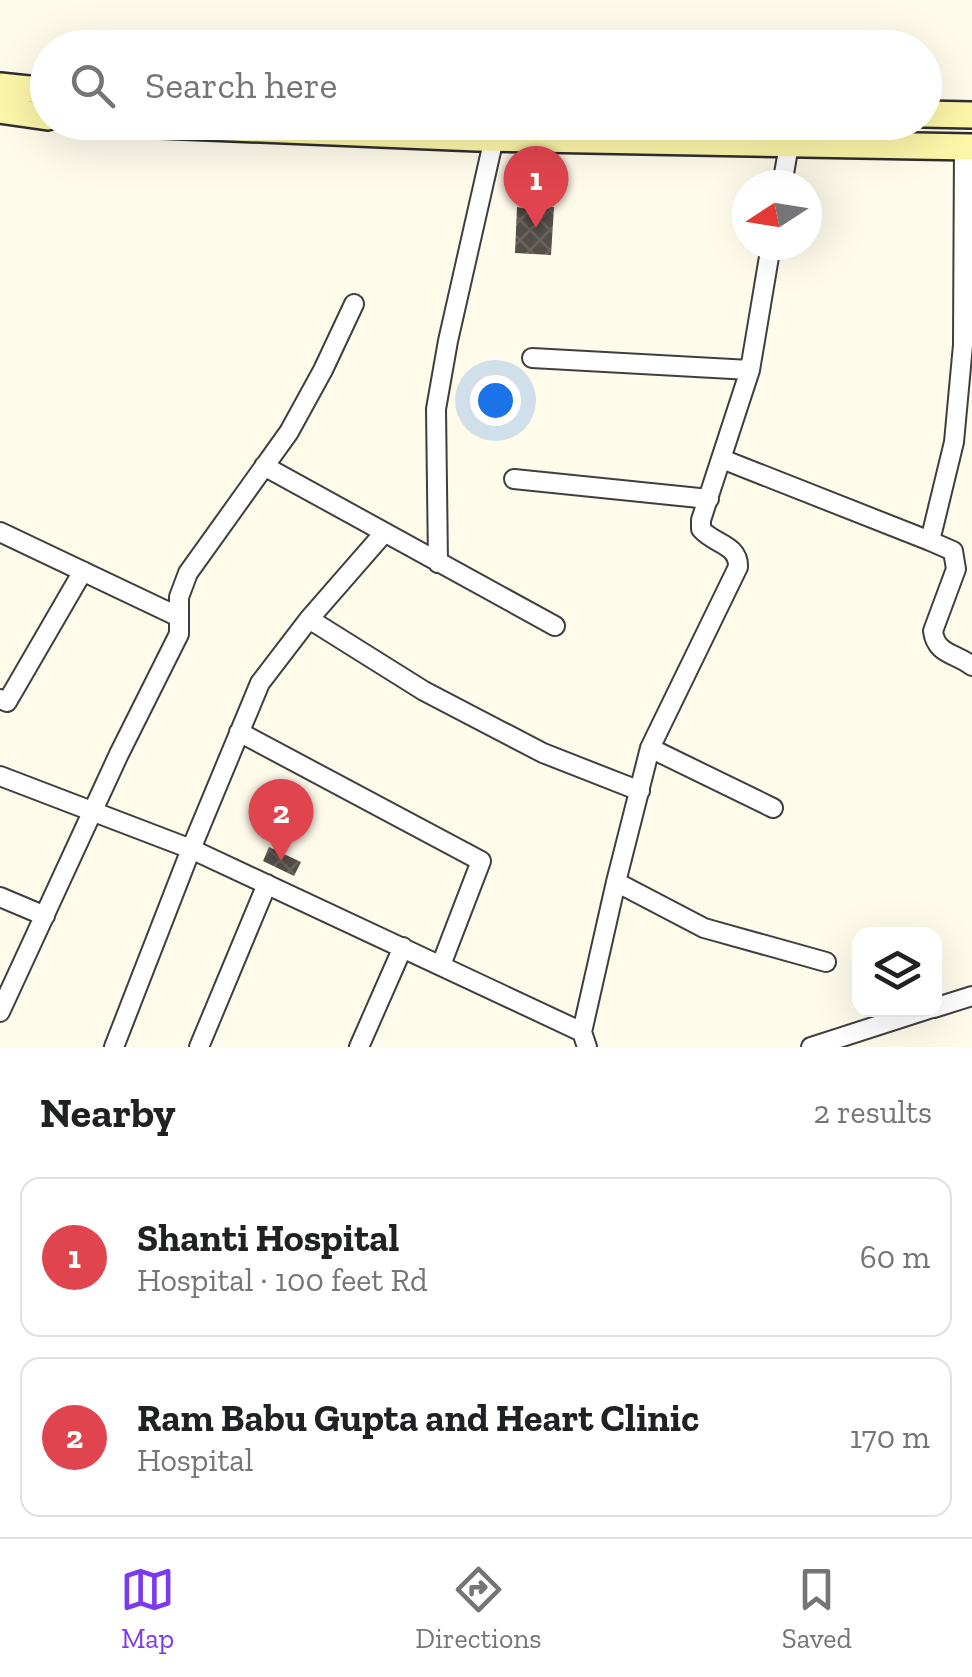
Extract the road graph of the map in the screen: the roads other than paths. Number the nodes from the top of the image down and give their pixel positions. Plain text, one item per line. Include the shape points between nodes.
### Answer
1 (0, 86) edge
2 (30, 89) edge
3 (0, 110) edge
4 (30, 114) edge
5 (942, 114) edge
6 (972, 115) edge
7 (492, 140) edge
8 (790, 140) edge
9 (880, 140) edge
10 (968, 147) edge
11 (785, 170) edge
12 (769, 260) edge
13 (354, 304) dead end
14 (968, 344) edge
15 (532, 358) dead end
16 (750, 370) junction
17 (722, 459) junction
18 (264, 466) junction
19 (514, 479) dead end
20 (708, 499) junction
21 (0, 532) edge
22 (384, 533) junction
23 (930, 540) junction
24 (438, 563) junction
25 (82, 571) junction
26 (179, 617) junction
27 (309, 619) junction
28 (555, 626) dead end
29 (972, 666) edge
30 (0, 698) edge
31 (239, 732) junction
32 (650, 748) junction
33 (0, 776) edge
34 (640, 791) junction
35 (773, 808) dead end
36 (92, 811) junction
37 (191, 849) junction
38 (616, 882) junction
39 (267, 884) junction
40 (0, 897) edge
41 (44, 916) junction
42 (402, 947) junction
43 (826, 962) dead end
44 (441, 965) junction
45 (972, 996) edge
46 (942, 1006) edge
47 (0, 1012) edge
48 (907, 1017) edge
49 (584, 1040) edge
50 (114, 1047) edge
51 (199, 1047) edge
52 (359, 1047) edge
53 (811, 1047) edge

1 - 2 main road
3 - 4 main road
5 - 6 main road
7 - 24 street via 436,409
8 - 11 street
9 - 10 main road
10 - 14 street
12 - 16 street
13 - 18 street via 289,432
14 - 23 street
15 - 16 street
16 - 17 street
17 - 20 street
17 - 23 street
18 - 22 street
18 - 26 street via 188,573
19 - 20 street
20 - 32 street via 701,528 733,550 738,567
21 - 25 street
22 - 24 street
22 - 27 street
23 - 29 street via 956,560 934,640
24 - 28 street
25 - 26 street
25 - 30 street via 6,702
26 - 36 street via 179,634
27 - 31 street via 260,684
27 - 34 street via 424,691 526,744
31 - 37 street
31 - 44 street via 481,861
32 - 34 street
32 - 35 street
33 - 36 street
34 - 38 street
36 - 37 street
36 - 41 street
37 - 39 street
37 - 50 street
38 - 43 street via 704,928
38 - 49 street
39 - 42 street
39 - 51 street
40 - 41 street
41 - 47 street
42 - 44 street
42 - 52 street
44 - 49 street
45 - 46 street
48 - 53 street

